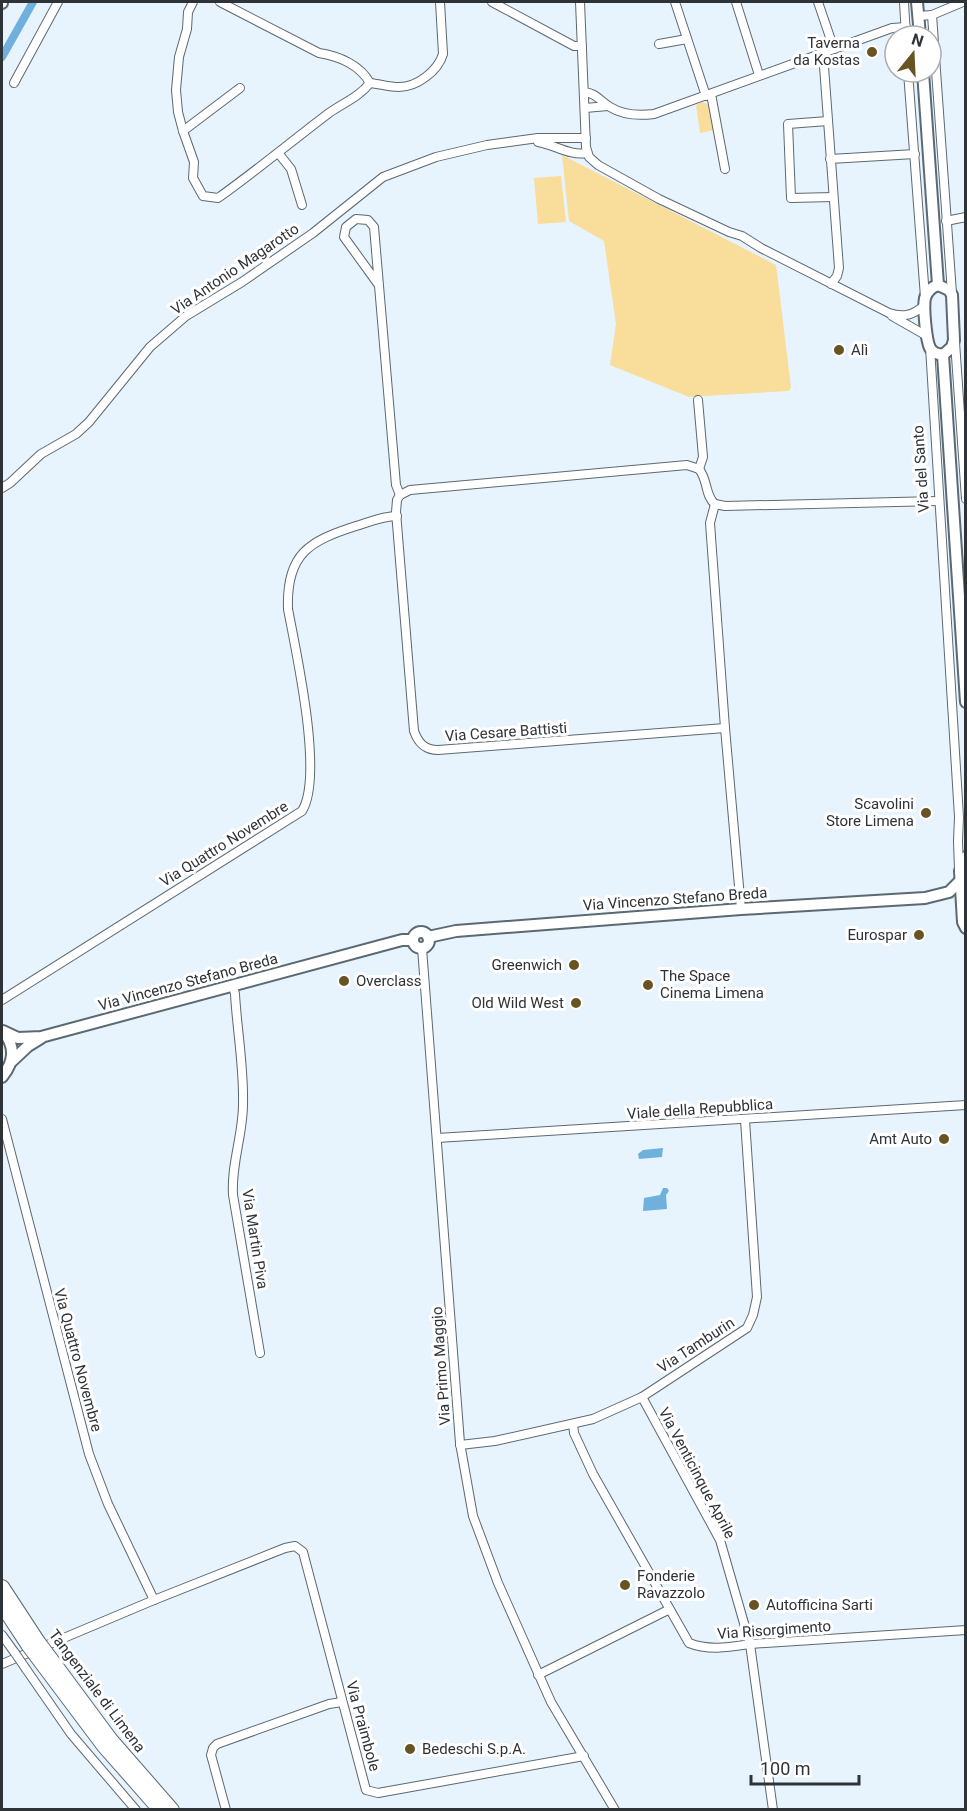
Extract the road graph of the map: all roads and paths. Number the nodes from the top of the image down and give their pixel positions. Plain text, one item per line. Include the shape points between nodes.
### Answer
1 (58, 2) edge
2 (193, 2) edge
3 (220, 2) edge
4 (440, 2) edge
5 (492, 2) edge
6 (580, 2) edge
7 (675, 2) edge
8 (736, 2) edge
9 (818, 2) edge
10 (904, 2) edge
11 (917, 2) edge
12 (963, 2) edge
13 (932, 15) junction
14 (918, 16) junction
15 (906, 24) edge
16 (919, 24) edge
17 (883, 31) edge
18 (582, 35) junction
19 (557, 36) junction
20 (687, 39) junction
21 (659, 44) dead end
22 (582, 46) junction
23 (834, 49) junction
24 (823, 53) junction
25 (759, 75) junction
26 (14, 83) dead end
27 (370, 83) junction
28 (909, 84) edge
29 (924, 84) edge
30 (240, 88) dead end
31 (584, 92) junction
32 (709, 95) junction
33 (608, 106) junction
34 (925, 106) junction
35 (938, 106) junction
36 (585, 108) junction
37 (828, 121) junction
38 (183, 131) junction
39 (586, 138) junction
40 (525, 140) junction
41 (587, 153) junction
42 (279, 154) junction
43 (915, 154) junction
44 (830, 159) junction
45 (725, 169) dead end
46 (833, 197) junction
47 (302, 205) dead end
48 (966, 217) edge
49 (946, 221) junction
50 (378, 284) junction
51 (831, 284) junction
52 (938, 285) junction
53 (952, 295) junction
54 (925, 301) junction
55 (889, 314) junction
56 (927, 336) junction
57 (954, 340) junction
58 (930, 347) junction
59 (943, 355) junction
60 (698, 400) dead end
61 (946, 408) junction
62 (933, 410) junction
63 (699, 469) junction
64 (2, 488) edge
65 (400, 495) junction
66 (966, 499) edge
67 (938, 501) junction
68 (715, 504) junction
69 (397, 516) junction
70 (957, 587) junction
71 (944, 588) junction
72 (966, 702) edge
73 (725, 728) junction
74 (966, 857) edge
75 (960, 876) junction
76 (925, 897) junction
77 (741, 909) junction
78 (962, 913) junction
79 (965, 928) edge
80 (428, 937) junction
81 (413, 939) junction
82 (422, 948) junction
83 (233, 986) junction
84 (2, 1000) edge
85 (2, 1031) edge
86 (41, 1037) junction
87 (12, 1061) junction
88 (2, 1077) edge
89 (966, 1105) edge
90 (2, 1119) edge
91 (745, 1120) junction
92 (437, 1138) junction
93 (260, 1353) dead end
94 (642, 1397) junction
95 (573, 1425) junction
96 (460, 1445) junction
97 (2, 1587) edge
98 (154, 1600) junction
99 (2, 1605) edge
100 (669, 1610) junction
101 (966, 1630) edge
102 (2, 1635) edge
103 (34, 1644) junction
104 (750, 1644) junction
105 (45, 1660) junction
106 (2, 1664) edge
107 (538, 1675) junction
108 (342, 1702) junction
109 (584, 1756) junction
110 (136, 1809) edge
111 (160, 1809) edge
112 (172, 1809) edge
113 (226, 1809) edge
114 (615, 1809) edge
115 (772, 1809) edge

1 - 26 street
2 - 38 street via 179,57 176,90
3 - 27 street via 319,53 353,65
4 - 27 street via 443,54 435,69 408,86
5 - 19 street
6 - 18 street
7 - 20 street
8 - 25 street
9 - 23 street
10 - 15 street
11 - 14 street
12 - 13 street
13 - 14 street
13 - 35 street
14 - 16 street
17 - 23 street
18 - 19 street
18 - 22 street
19 - 22 street
20 - 21 street
20 - 32 street
22 - 31 street
23 - 24 street
24 - 25 street
24 - 37 street
25 - 32 street
27 - 42 street
28 - 43 street, Via del Santo
29 - 34 street
30 - 38 street
31 - 33 street via 594,94
31 - 36 street
32 - 33 street via 654,114 636,115
32 - 45 street
33 - 36 street
34 - 35 street
34 - 52 street
35 - 49 street
36 - 39 street
37 - 44 street
37 - 46 street via 788,123 792,198
38 - 42 street via 194,162 193,178 203,196 218,198
39 - 40 street, Via Antonio Magarotto
39 - 41 street
40 - 41 street, Via Antonio Magarotto via 575,154
40 - 64 street, Via Antonio Magarotto via 436,157 395,171 372,184 313,233 179,322 150,347 89,422 41,454
41 - 51 street via 595,163 659,199 742,236
42 - 47 street via 291,169
43 - 44 street
43 - 54 street, Via del Santo
44 - 46 street
46 - 51 street via 839,268
48 - 49 street
49 - 53 street
50 - 50 street, Via Cesare Battisti via 374,227 368,220 356,219 346,227 344,237
50 - 65 street, Via Cesare Battisti
51 - 55 street
52 - 53 street
52 - 54 street via 933,286
53 - 57 street
54 - 55 street via 912,314
54 - 56 street, Via del Santo
55 - 56 street
56 - 58 street, Via del Santo
57 - 59 street
57 - 66 street
58 - 59 street
58 - 62 street, Via del Santo
59 - 61 street
60 - 63 street via 703,457
61 - 62 street
61 - 70 street
62 - 67 street, Via del Santo
63 - 65 street via 687,465 410,490
63 - 68 street
65 - 69 street, Via Cesare Battisti
67 - 68 street
67 - 71 street, Via del Santo
68 - 73 street via 710,523
69 - 73 street, Via Cesare Battisti via 414,731 424,747 438,750
69 - 84 street, Via Quattro Novembre via 324,536 310,545 294,568 288,609 309,732 310,794 302,811
70 - 71 street
70 - 72 street
71 - 75 street, Via del Santo
73 - 77 street
74 - 75 street
75 - 76 street, Via Vincenzo Stefano Breda via 949,892
75 - 78 street
76 - 77 street, Via Vincenzo Stefano Breda
76 - 78 street, Via Vincenzo Stefano Breda via 950,901
77 - 80 street, Via Vincenzo Stefano Breda via 449,932
78 - 79 street
80 - 81 street, Via Vincenzo Stefano Breda via 419,933
80 - 82 street via 428,944
81 - 82 street via 415,946
81 - 83 street, Via Vincenzo Stefano Breda
82 - 92 street, Via Primo Maggio
83 - 86 street, Via Vincenzo Stefano Breda
83 - 93 street, Via Martin Piva via 243,1104 232,1179
85 - 86 street, Via Vincenzo Stefano Breda via 18,1038
85 - 87 street, Via Vincenzo Stefano Breda via 14,1051
86 - 87 street, Via Vincenzo Stefano Breda
87 - 88 street, Via Vincenzo Stefano Breda
89 - 91 street, Viale della Repubblica
90 - 98 street, Via Quattro Novembre via 89,1454
91 - 92 street, Viale della Repubblica
91 - 94 street, Via Tamburin via 757,1287 753,1315 742,1333
92 - 96 street, Via Primo Maggio
94 - 95 street, Via Tamburin
94 - 104 street, Via Venticinque Aprile via 720,1540
95 - 96 street, Via Tamburin
95 - 100 street, Via Risorgimento via 593,1474
96 - 107 street, Via Primo Maggio via 478,1532
97 - 103 highway, Tangenziale di Limena
98 - 106 street
98 - 108 street, Via Praimbole via 285,1548 300,1548
99 - 103 highway, Tangenziale di Limena
100 - 104 street, Via Risorgimento via 689,1643 698,1647
100 - 107 street
101 - 104 street, Via Risorgimento
102 - 110 street, bridge via 71,1734
103 - 105 highway, Tangenziale di Limena, bridge
104 - 115 street, Via Venticinque Aprile
105 - 111 highway, Tangenziale di Limena via 104,1746
105 - 112 highway, Tangenziale di Limena
107 - 109 street, Via Primo Maggio
108 - 109 street, Via Praimbole via 366,1790 374,1793
108 - 113 street via 217,1744 211,1755
109 - 114 street

